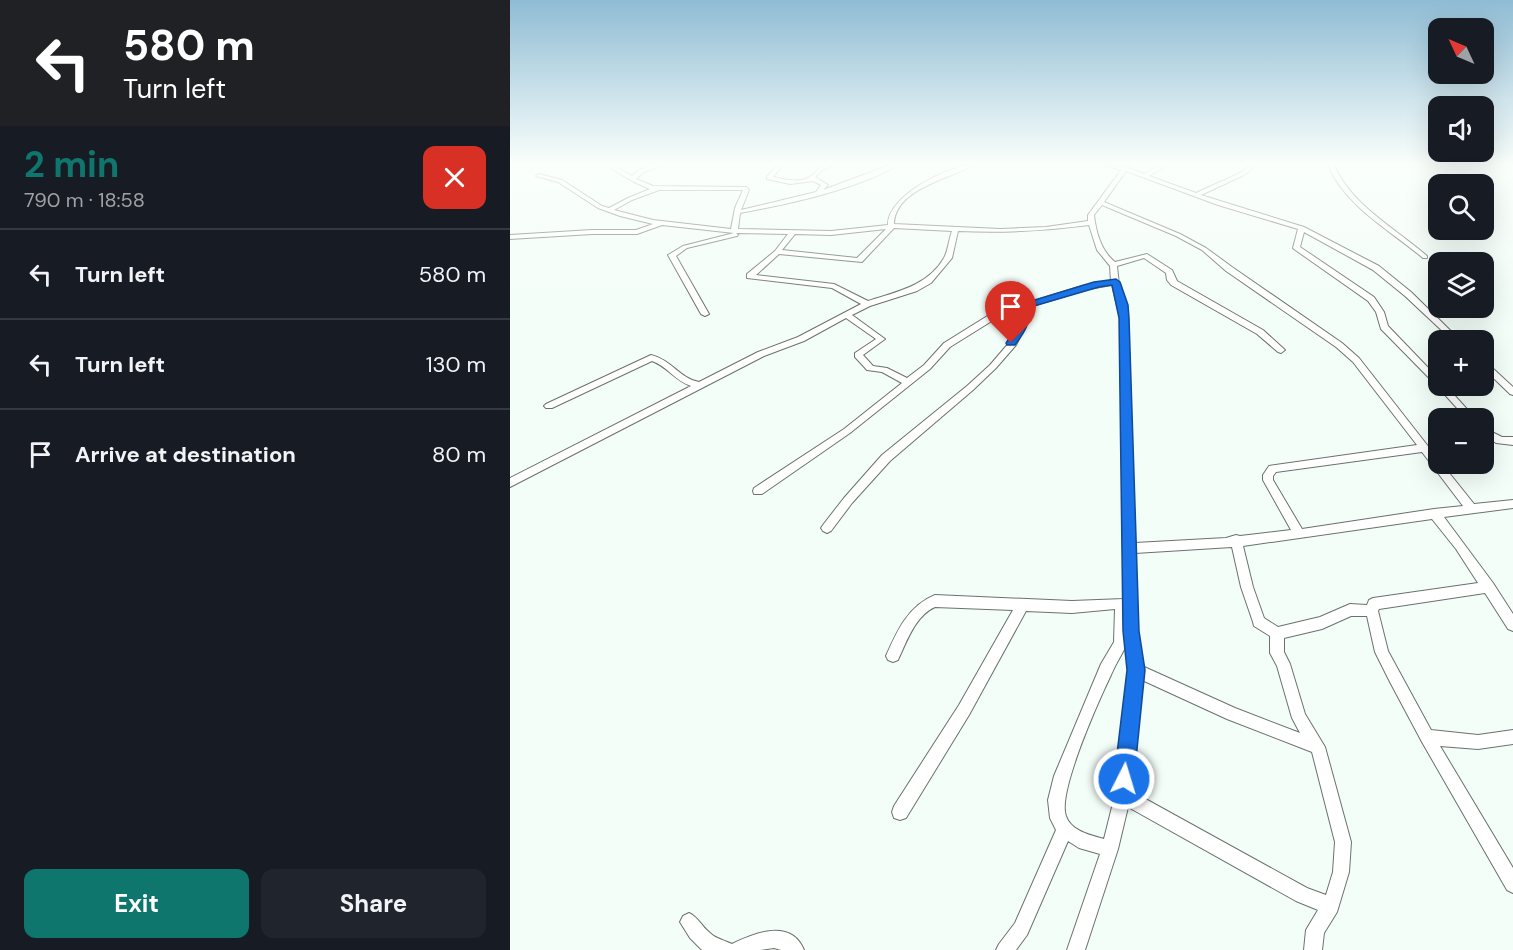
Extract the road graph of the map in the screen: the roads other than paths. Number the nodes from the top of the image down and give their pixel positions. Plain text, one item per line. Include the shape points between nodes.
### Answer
1 (755, 209) edge
2 (893, 209) edge
3 (1094, 209) edge
4 (1117, 209) edge
5 (1242, 209) edge
6 (1367, 209) edge
7 (610, 210) edge
8 (738, 212) joint
9 (661, 223) junction
10 (1091, 223) junction
11 (892, 226) junction
12 (1302, 228) junction
13 (955, 230) junction
14 (734, 231) junction
15 (794, 231) junction
16 (744, 232) junction
17 (510, 237) edge
18 (777, 252) junction
19 (1425, 257) dead end
20 (1114, 266) junction
21 (1116, 282) junction
22 (867, 304) junction
23 (1022, 307) junction
24 (705, 314) dead end
25 (847, 315) junction
26 (1446, 330) edge
27 (1281, 350) dead end
28 (1428, 372) edge
29 (1494, 374) edge
30 (908, 382) junction
31 (698, 385) junction
32 (1513, 392) edge
33 (1451, 396) edge
34 (549, 406) dead end
35 (1462, 408) edge
36 (1494, 437) edge
37 (1513, 441) edge
38 (1423, 448) junction
39 (510, 483) edge
40 (758, 491) dead end
41 (1513, 504) edge
42 (1471, 508) junction
43 (1434, 513) junction
44 (827, 528) dead end
45 (1298, 533) junction
46 (1236, 540) junction
47 (1130, 548) junction
48 (1489, 587) junction
49 (1022, 605) junction
50 (1127, 607) junction
51 (1372, 611) junction
52 (1513, 625) edge
53 (1277, 633) junction
54 (893, 656) dead end
55 (1136, 670) junction
56 (1427, 737) junction
57 (1513, 737) edge
58 (1318, 747) junction
59 (1124, 795) junction
60 (900, 812) dead end
61 (1065, 829) junction
62 (1110, 849) junction
63 (1513, 884) edge
64 (1331, 906) junction
65 (689, 922) dead end
66 (725, 950) edge
67 (738, 950) edge
68 (795, 950) edge
69 (1005, 950) edge
70 (1076, 950) edge
71 (1313, 950) edge

1 - 8 street
2 - 11 street
3 - 10 street
4 - 38 street via 1204,249 1340,345 1356,360
5 - 12 street
6 - 19 street
7 - 9 street
8 - 14 street
9 - 14 street
9 - 17 street via 637,232
10 - 13 street via 1029,230
10 - 20 street via 1106,261
11 - 13 street
11 - 15 street via 831,233
11 - 18 street via 875,247 857,260
12 - 26 street via 1376,268
12 - 28 street via 1296,248 1371,299 1384,327
13 - 22 street via 948,258 928,281
14 - 16 street
15 - 16 street
15 - 18 street
16 - 24 street via 685,247 672,255
18 - 22 street via 750,276 834,286
20 - 21 street
20 - 27 street via 1144,255 1169,272 1174,284 1260,332
21 - 23 street
21 - 47 street via 1124,318
22 - 25 street
23 - 30 street via 992,317 947,345
23 - 44 street via 1021,328 1008,348 973,386 886,458
25 - 30 street via 882,339 858,355 865,363
25 - 31 street
29 - 32 street
30 - 40 street via 847,431
31 - 34 street via 685,383 663,363 651,358
31 - 39 street
33 - 35 street
36 - 37 street
38 - 42 street
38 - 45 street via 1273,470 1268,480
41 - 42 street
42 - 43 street
43 - 45 street
43 - 48 street
45 - 46 street
46 - 47 street
46 - 53 street via 1259,622
47 - 50 street
48 - 51 street via 1373,604
48 - 52 street
49 - 50 street
49 - 54 street via 929,603 911,620
49 - 60 street via 979,687
50 - 55 street
50 - 61 street via 1121,643 1106,669 1062,776 1056,800 1058,818
51 - 53 street via 1350,610 1322,623
51 - 56 street via 1382,652
53 - 58 street via 1277,653 1299,718
55 - 58 street via 1232,714
55 - 59 street
56 - 57 street via 1478,742
56 - 63 street
58 - 64 street via 1343,842 1341,873
59 - 62 street
59 - 64 street via 1302,895
61 - 62 street via 1079,840
61 - 69 street via 1021,929
62 - 70 street
64 - 71 street via 1315,930
65 - 66 street via 714,949
67 - 68 street via 774,938 786,941

